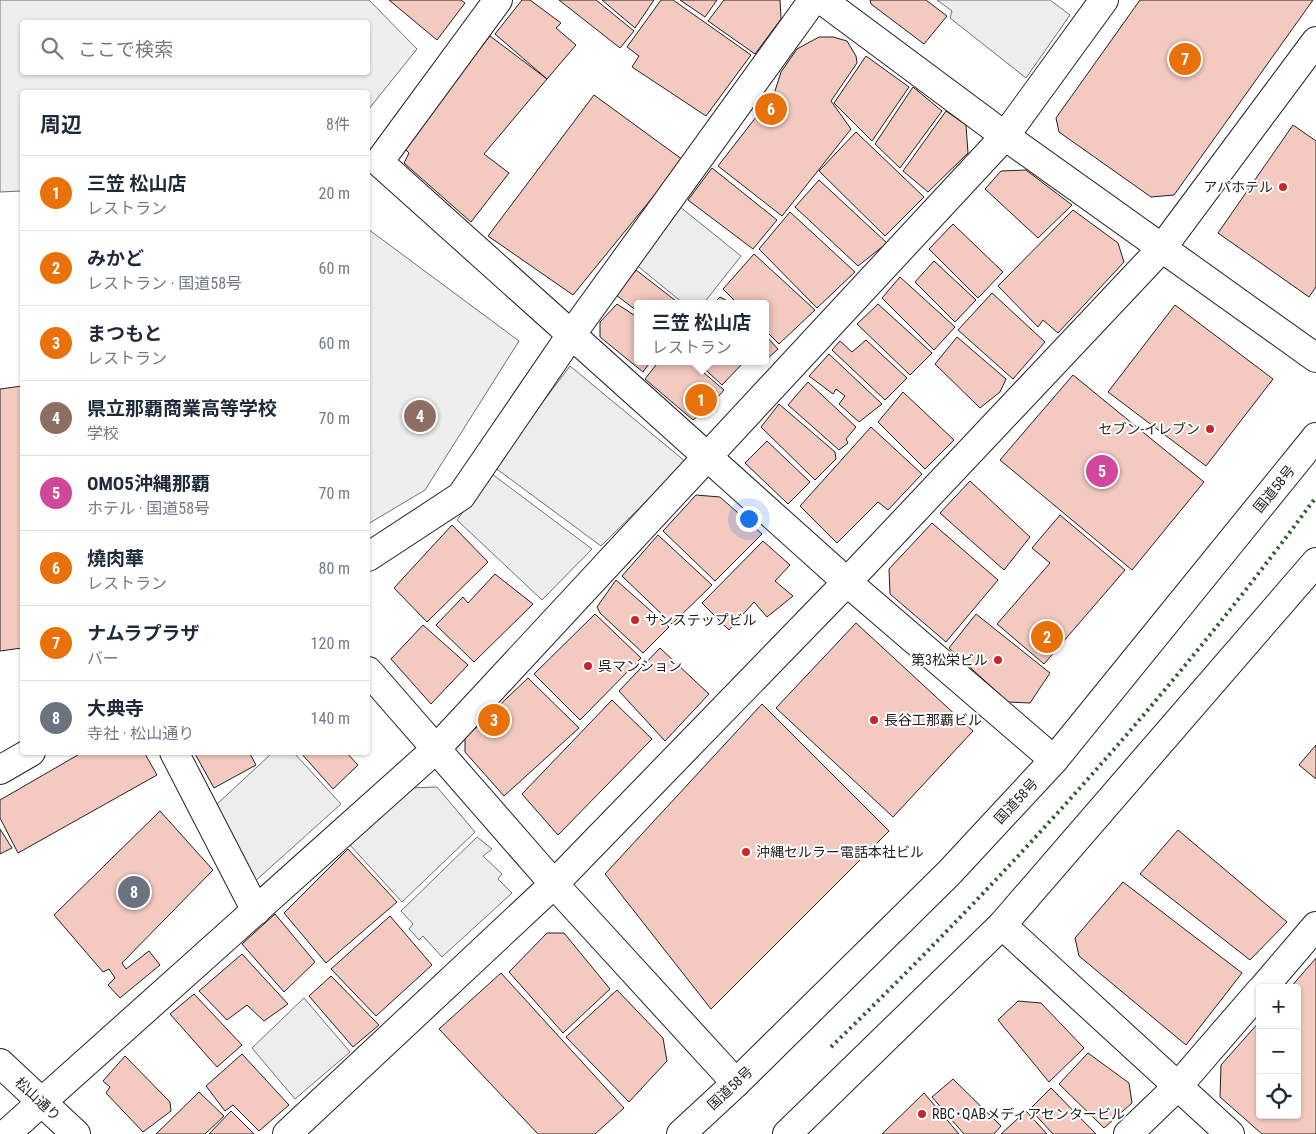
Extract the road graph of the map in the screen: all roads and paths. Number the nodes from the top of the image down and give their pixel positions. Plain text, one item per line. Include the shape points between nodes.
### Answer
1 (498, 0) edge
2 (813, 0) edge
3 (822, 0) edge
4 (1104, 0) edge
5 (1316, 41) edge
6 (1006, 136) junction
7 (1162, 248) junction
8 (571, 335) junction
9 (1316, 358) edge
10 (1316, 437) edge
11 (708, 457) junction
12 (370, 556) edge
13 (1316, 562) edge
14 (847, 582) junction
15 (370, 673) edge
16 (436, 749) junction
17 (26, 755) edge
18 (176, 755) edge
19 (1054, 760) junction
20 (0, 770) edge
21 (554, 884) junction
22 (256, 911) junction
23 (1002, 925) junction
24 (1316, 926) edge
25 (1266, 984) edge
26 (1256, 996) edge
27 (0, 1063) edge
28 (736, 1083) junction
29 (1178, 1086) junction
30 (43, 1102) junction
31 (6, 1134) edge
32 (76, 1134) edge
33 (287, 1134) edge
34 (681, 1134) edge
35 (787, 1134) edge
36 (1128, 1134) edge
37 (1230, 1134) edge

1 - 8 main road via 379,162
2 - 8 main road
3 - 6 main road
4 - 6 main road
5 - 7 main road
6 - 7 main road
6 - 11 main road
7 - 9 main road
7 - 14 main road
8 - 11 main road
8 - 12 main road via 461,496
10 - 19 main road, 国道58号
11 - 14 main road
11 - 16 main road
13 - 23 main road
14 - 19 main road
14 - 21 main road
15 - 16 main road
16 - 21 main road
16 - 22 main road
17 - 20 main road
18 - 22 main road
19 - 28 main road, 国道58号 via 949,873
21 - 28 main road
21 - 33 main road
22 - 30 main road
23 - 29 main road
23 - 35 main road
24 - 25 main road
26 - 29 main road
27 - 30 main road, 松山通り
28 - 34 main road, 国道58号
29 - 36 main road
29 - 37 main road
30 - 31 main road
30 - 32 main road, 松山通り

